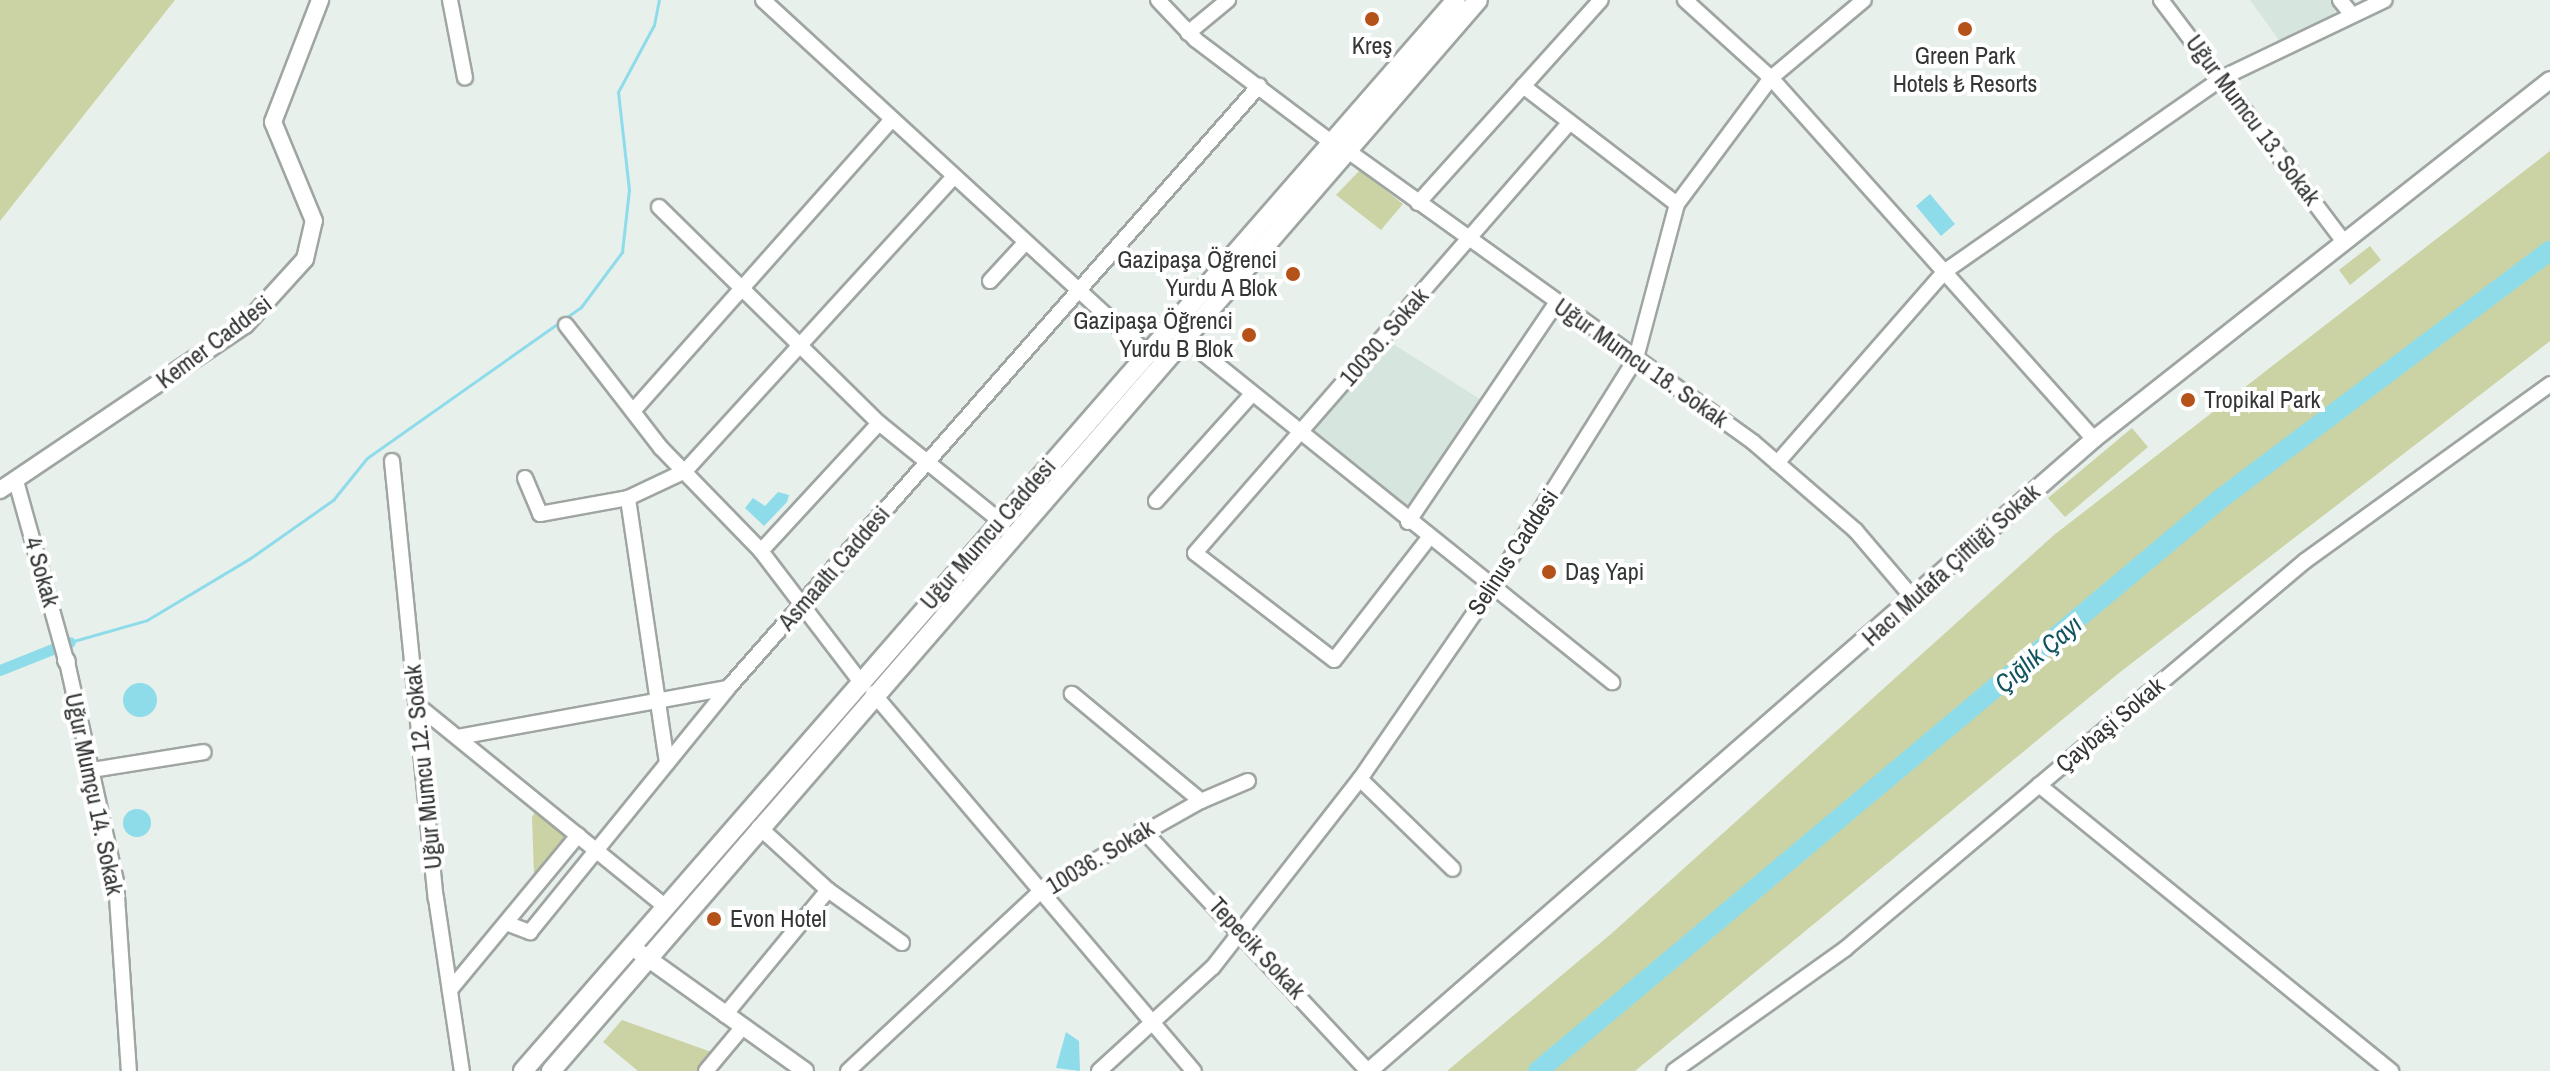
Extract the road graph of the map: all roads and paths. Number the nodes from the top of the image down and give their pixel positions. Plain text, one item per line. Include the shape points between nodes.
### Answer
1 (320, 0) edge
2 (450, 0) edge
3 (763, 0) edge
4 (1158, 0) edge
5 (1228, 0) edge
6 (1456, 0) edge
7 (1478, 0) edge
8 (1601, 0) edge
9 (1685, 0) edge
10 (1864, 0) edge
11 (2161, 0) edge
12 (2340, 0) edge
13 (2385, 0) edge
14 (2352, 15) junction
15 (1188, 33) junction
16 (2224, 77) junction
17 (465, 78) dead end
18 (1771, 78) junction
19 (2550, 80) edge
20 (1259, 86) junction
21 (1523, 86) junction
22 (891, 120) junction
23 (1570, 122) junction
24 (1340, 146) junction
25 (953, 177) junction
26 (1418, 203) junction
27 (1677, 204) junction
28 (659, 207) dead end
29 (1469, 239) junction
30 (2343, 241) junction
31 (1025, 243) junction
32 (1944, 272) junction
33 (990, 281) dead end
34 (741, 289) junction
35 (1078, 292) junction
36 (1556, 303) junction
37 (566, 325) dead end
38 (1183, 337) junction
39 (795, 347) junction
40 (1146, 352) junction
41 (1636, 358) junction
42 (2550, 384) edge
43 (1251, 395) junction
44 (633, 411) junction
45 (879, 423) junction
46 (1300, 436) junction
47 (2094, 439) junction
48 (392, 461) dead end
49 (927, 462) junction
50 (1777, 463) junction
51 (685, 471) junction
52 (525, 478) dead end
53 (16, 481) junction
54 (0, 490) edge
55 (628, 498) junction
56 (1156, 501) dead end
57 (1000, 521) junction
58 (1408, 522) junction
59 (1428, 539) junction
60 (761, 551) junction
61 (1495, 583) junction
62 (1913, 598) junction
63 (798, 608) junction
64 (66, 661) joint
65 (1612, 682) dead end
66 (866, 687) junction
67 (728, 688) junction
68 (1072, 694) dead end
69 (664, 700) junction
70 (416, 704) junction
71 (458, 737) junction
72 (204, 752) dead end
73 (667, 763) junction
74 (92, 770) junction
75 (1360, 779) junction
76 (1248, 781) dead end
77 (2039, 785) junction
78 (1201, 801) junction
79 (759, 827) junction
80 (1142, 829) junction
81 (578, 835) junction
82 (597, 850) junction
83 (1453, 869) dead end
84 (828, 890) junction
85 (1041, 891) junction
86 (665, 906) junction
87 (506, 923) junction
88 (1244, 932) junction
89 (902, 943) dead end
90 (632, 945) junction
91 (646, 959) junction
92 (450, 990) junction
93 (725, 1015) junction
94 (1151, 1021) junction
95 (742, 1028) junction
96 (129, 1071) edge
97 (462, 1071) edge
98 (523, 1071) edge
99 (551, 1071) edge
100 (706, 1071) edge
101 (805, 1071) edge
102 (848, 1071) edge
103 (1099, 1071) edge
104 (1194, 1071) edge
105 (1368, 1071) edge
106 (1674, 1071) edge
107 (2391, 1071) edge

1 - 53 street, Kemer Caddesi via 273,122 314,221 305,259 245,325
2 - 17 street
3 - 22 street
4 - 15 street, Uğur Mumcu 18. Sokak
5 - 15 street
6 - 24 main road, Uğur Mumcu Caddesi
7 - 24 main road, Uğur Mumcu Caddesi
8 - 21 street
9 - 18 street
10 - 18 street, Selinus Caddesi
11 - 16 street, Uğur Mumcu 13. Sokak
12 - 14 street
13 - 14 street
14 - 16 street
15 - 20 street, Uğur Mumcu 18. Sokak
16 - 30 street, Uğur Mumcu 13. Sokak
16 - 32 street
18 - 27 street, Selinus Caddesi
18 - 32 street
19 - 30 street, Hacı Mutafa Çiftliği Sokak
20 - 24 street, Uğur Mumcu 18. Sokak
20 - 35 street, Asmaaltı Caddesi
21 - 23 street
21 - 26 street
22 - 25 street
22 - 34 street
23 - 27 street
23 - 29 street, 10030. Sokak
24 - 26 street, Uğur Mumcu 18. Sokak
24 - 38 main road, Uğur Mumcu Caddesi
24 - 40 main road, Uğur Mumcu Caddesi
25 - 31 street
25 - 39 street
26 - 29 street, Uğur Mumcu 18. Sokak
27 - 41 street, Selinus Caddesi
28 - 34 street
29 - 36 street, Uğur Mumcu 18. Sokak
29 - 46 street, 10030. Sokak
30 - 47 street, Hacı Mutafa Çiftliği Sokak
31 - 33 street
31 - 35 street
32 - 47 street
32 - 50 street
34 - 39 street
34 - 44 street
35 - 40 street
35 - 49 street, Asmaaltı Caddesi
36 - 41 street, Uğur Mumcu 18. Sokak
36 - 58 street
37 - 44 street
38 - 43 street
38 - 66 main road, Uğur Mumcu Caddesi
39 - 45 street
39 - 51 street
40 - 57 main road, Uğur Mumcu Caddesi
41 - 50 street, Uğur Mumcu 18. Sokak
41 - 61 street, Selinus Caddesi
42 - 77 street, Çaybaşi Sokak via 2305,561
43 - 46 street
43 - 56 street
44 - 51 street
45 - 49 street
45 - 60 street
46 - 58 street
46 - 59 street, 10030. Sokak via 1195,553 1322,656 1342,655
47 - 62 street, Hacı Mutafa Çiftliği Sokak
48 - 70 street, Uğur Mumcu 12. Sokak
49 - 57 street
49 - 63 street, Asmaaltı Caddesi
50 - 62 street, Uğur Mumcu 18. Sokak via 1856,531
51 - 55 street
51 - 60 street
52 - 55 street via 540,514
53 - 54 street, Kemer Caddesi
53 - 64 street, 4 Sokak
55 - 69 street
57 - 66 main road, Uğur Mumcu Caddesi
58 - 59 street
59 - 61 street
60 - 63 street
61 - 65 street
61 - 75 street, Selinus Caddesi
62 - 105 street, Hacı Mutafa Çiftliği Sokak
63 - 66 street
63 - 67 street, Asmaaltı Caddesi
64 - 74 street, Uğur Mumçu 14. Sokak
66 - 79 main road, Uğur Mumcu Caddesi
66 - 85 street
66 - 86 main road, Uğur Mumcu Caddesi
67 - 69 street
67 - 73 street, Asmaaltı Caddesi
68 - 78 street
69 - 71 street
69 - 73 street
70 - 71 street
70 - 92 street, Uğur Mumcu 12. Sokak
71 - 81 street
72 - 74 street
73 - 82 street, Asmaaltı Caddesi
74 - 96 street, Uğur Mumçu 14. Sokak via 116,882
75 - 83 street
75 - 88 street, Selinus Caddesi
76 - 78 street, 10036. Sokak
77 - 106 street, Çaybaşi Sokak via 1845,949
77 - 107 street
78 - 80 street, 10036. Sokak
79 - 84 street
79 - 91 main road, Uğur Mumcu Caddesi
80 - 85 street, 10036. Sokak
80 - 88 street, Tepecik Sokak
81 - 82 street
81 - 87 street
82 - 86 street
82 - 87 street, Asmaaltı Caddesi via 530,932
84 - 89 street
84 - 93 street
85 - 94 street
85 - 102 street, 10036. Sokak
86 - 90 main road, Uğur Mumcu Caddesi
87 - 92 street
88 - 94 street, Selinus Caddesi
88 - 105 street, Tepecik Sokak
90 - 91 street
90 - 98 main road, Uğur Mumcu Caddesi
91 - 93 street
91 - 99 main road, Uğur Mumcu Caddesi
92 - 97 street, Uğur Mumcu 12. Sokak
93 - 95 street
94 - 103 street, Selinus Caddesi
94 - 104 street
95 - 100 street
95 - 101 street

